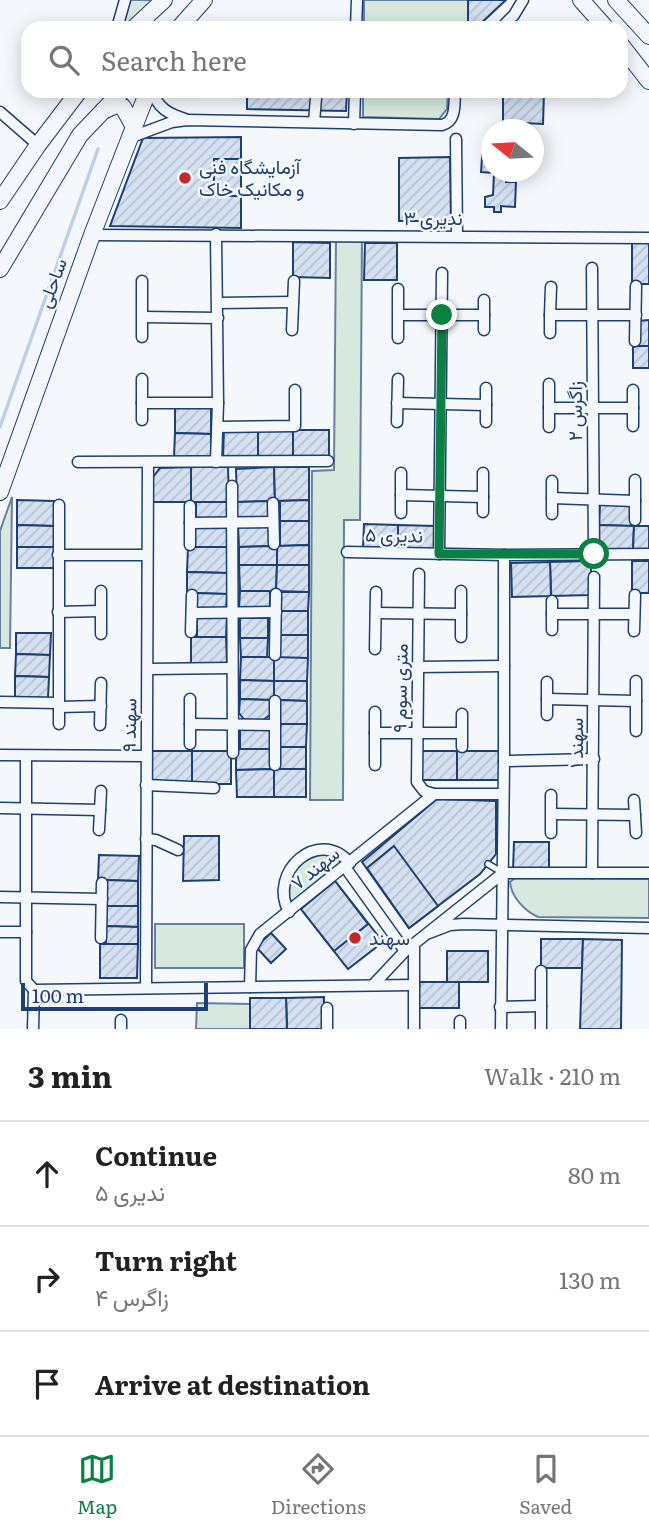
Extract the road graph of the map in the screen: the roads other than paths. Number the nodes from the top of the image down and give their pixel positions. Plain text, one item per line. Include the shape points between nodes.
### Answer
1 (125, 0) edge
2 (163, 0) edge
3 (204, 0) edge
4 (357, 0) edge
5 (523, 0) edge
6 (531, 0) edge
7 (581, 0) edge
8 (616, 0) edge
9 (514, 15) junction
10 (119, 21) edge
11 (141, 21) edge
12 (185, 21) edge
13 (356, 21) edge
14 (508, 21) edge
15 (600, 21) edge
16 (649, 36) edge
17 (628, 54) edge
18 (649, 81) edge
19 (74, 98) edge
20 (115, 98) edge
21 (148, 98) edge
22 (155, 98) edge
23 (316, 98) dead end
24 (355, 98) edge
25 (455, 98) edge
26 (0, 112) edge
27 (101, 112) junction
28 (187, 120) junction
29 (314, 122) junction
30 (354, 124) junction
31 (132, 132) junction
32 (456, 139) dead end
33 (38, 145) junction
34 (0, 201) edge
35 (216, 234) junction
36 (92, 235) junction
37 (457, 236) junction
38 (649, 238) edge
39 (592, 268) dead end
40 (0, 269) edge
41 (442, 273) dead end
42 (142, 281) dead end
43 (294, 281) dead end
44 (636, 286) dead end
45 (551, 287) dead end
46 (398, 289) dead end
47 (484, 300) dead end
48 (293, 302) junction
49 (218, 303) junction
50 (399, 314) junction
51 (442, 315) junction
52 (484, 315) junction
53 (550, 315) junction
54 (592, 315) junction
55 (636, 315) junction
56 (143, 317) junction
57 (218, 318) junction
58 (292, 330) dead end
59 (484, 330) dead end
60 (550, 333) dead end
61 (142, 337) dead end
62 (398, 338) dead end
63 (635, 341) dead end
64 (142, 379) dead end
65 (398, 379) dead end
66 (550, 384) dead end
67 (486, 388) dead end
68 (295, 390) dead end
69 (633, 390) dead end
70 (142, 403) junction
71 (218, 403) junction
72 (397, 403) junction
73 (440, 404) junction
74 (486, 405) junction
75 (549, 408) junction
76 (592, 408) junction
77 (633, 408) junction
78 (142, 420) dead end
79 (397, 422) dead end
80 (486, 422) dead end
81 (633, 426) dead end
82 (218, 427) junction
83 (549, 427) dead end
84 (328, 461) dead end
85 (78, 462) dead end
86 (216, 462) junction
87 (148, 463) junction
88 (401, 473) dead end
89 (483, 473) dead end
90 (552, 481) dead end
91 (635, 481) dead end
92 (232, 486) dead end
93 (0, 492) edge
94 (401, 495) junction
95 (440, 496) junction
96 (483, 497) junction
97 (552, 498) junction
98 (593, 499) junction
99 (635, 501) junction
100 (273, 503) dead end
101 (59, 505) dead end
102 (190, 506) dead end
103 (483, 512) dead end
104 (401, 513) dead end
105 (552, 514) dead end
106 (635, 520) dead end
107 (273, 522) junction
108 (190, 523) junction
109 (233, 523) junction
110 (274, 544) dead end
111 (190, 545) dead end
112 (347, 552) dead end
113 (439, 554) junction
114 (594, 554) junction
115 (649, 554) edge
116 (58, 555) junction
117 (148, 555) junction
118 (503, 555) junction
119 (419, 574) dead end
120 (594, 577) dead end
121 (101, 591) dead end
122 (376, 592) dead end
123 (461, 592) dead end
124 (276, 594) dead end
125 (192, 595) dead end
126 (635, 595) dead end
127 (552, 601) dead end
128 (100, 611) junction
129 (58, 612) junction
130 (275, 612) junction
131 (191, 613) junction
132 (234, 613) junction
133 (376, 613) junction
134 (419, 613) junction
135 (593, 613) junction
136 (461, 614) junction
137 (552, 614) junction
138 (634, 614) junction
139 (552, 630) dead end
140 (634, 631) dead end
141 (191, 632) dead end
142 (101, 634) dead end
143 (461, 637) dead end
144 (375, 649) dead end
145 (275, 655) dead end
146 (504, 666) junction
147 (417, 667) junction
148 (232, 668) junction
149 (148, 669) junction
150 (636, 681) dead end
151 (547, 682) dead end
152 (101, 683) dead end
153 (190, 699) dead end
154 (547, 699) junction
155 (275, 701) dead end
156 (594, 701) junction
157 (636, 701) junction
158 (0, 702) edge
159 (59, 705) junction
160 (101, 706) junction
161 (375, 712) dead end
162 (462, 714) dead end
163 (547, 715) dead end
164 (59, 724) dead end
165 (190, 724) junction
166 (233, 724) junction
167 (100, 725) dead end
168 (275, 725) junction
169 (636, 731) dead end
170 (375, 733) junction
171 (461, 733) junction
172 (416, 734) junction
173 (190, 744) dead end
174 (461, 747) dead end
175 (233, 753) dead end
176 (0, 755) edge
177 (26, 756) junction
178 (146, 756) junction
179 (594, 760) junction
180 (504, 761) junction
181 (275, 765) dead end
182 (375, 765) dead end
183 (146, 785) junction
184 (214, 788) dead end
185 (101, 791) dead end
186 (434, 794) junction
187 (503, 794) junction
188 (551, 794) dead end
189 (634, 800) dead end
190 (0, 808) edge
191 (26, 808) junction
192 (100, 810) junction
193 (552, 814) junction
194 (593, 815) junction
195 (635, 816) junction
196 (99, 830) dead end
197 (551, 833) dead end
198 (636, 833) dead end
199 (146, 839) junction
200 (178, 850) dead end
201 (488, 864) dead end
202 (347, 865) junction
203 (503, 873) junction
204 (592, 873) junction
205 (649, 873) edge
206 (102, 883) dead end
207 (0, 897) edge
208 (26, 898) junction
209 (102, 899) junction
210 (289, 912) junction
211 (502, 924) junction
212 (649, 928) edge
213 (0, 932) edge
214 (26, 932) junction
215 (429, 933) junction
216 (101, 938) dead end
217 (410, 948) junction
218 (541, 971) dead end
219 (374, 984) junction
220 (414, 985) junction
221 (250, 987) junction
222 (146, 988) junction
223 (34, 990) junction
224 (541, 1006) junction
225 (500, 1007) junction
226 (327, 1008) dead end
227 (33, 1029) edge
228 (327, 1029) edge
229 (414, 1029) edge
230 (500, 1029) edge
231 (541, 1029) edge

1 - 10 street
2 - 11 street
3 - 12 street
4 - 13 street
5 - 9 street
6 - 9 street
7 - 15 street
8 - 16 street
9 - 14 street
17 - 18 street
19 - 33 street
20 - 27 street
21 - 31 street, ساحلی
22 - 28 street via 170,114
23 - 29 street
24 - 30 street
25 - 30 street via 449,124
26 - 33 street
27 - 31 street via 116,105 123,107
27 - 40 street via 80,135
28 - 29 street
28 - 31 street
29 - 30 street
31 - 36 street, ساحلی
32 - 37 street
33 - 34 street
35 - 36 street, ندیری ۳
35 - 37 street, ندیری ۳
35 - 49 street
36 - 93 street, ساحلی
37 - 38 street, ندیری ۳
39 - 54 street, زاگرس ۲
41 - 51 street
42 - 56 street
43 - 48 street
44 - 55 street
45 - 53 street
46 - 50 street
47 - 52 street
48 - 49 street
48 - 58 street
49 - 57 street
50 - 51 street
50 - 62 street
51 - 52 street
51 - 73 street
52 - 59 street
53 - 54 street
53 - 60 street
54 - 55 street
54 - 76 street, زاگرس ۲
55 - 63 street
56 - 57 street
56 - 61 street
57 - 71 street
64 - 70 street
65 - 72 street
66 - 75 street
67 - 74 street
68 - 82 street via 295,426
69 - 77 street
70 - 71 street
70 - 78 street
71 - 82 street
72 - 73 street
72 - 79 street
73 - 74 street
73 - 95 street
74 - 80 street
75 - 76 street
75 - 83 street
76 - 77 street
76 - 98 street, زاگرس ۲
77 - 81 street
82 - 86 street
84 - 86 street
85 - 87 street
86 - 87 street
87 - 117 street, سهند ۹
88 - 94 street
89 - 96 street
90 - 97 street
91 - 99 street
92 - 109 street
94 - 95 street
94 - 104 street
95 - 96 street
95 - 113 street
96 - 103 street
97 - 98 street
97 - 105 street
98 - 99 street
98 - 114 street, زاگرس ۲
99 - 106 street
100 - 107 street
101 - 116 street
102 - 108 street
107 - 109 street
107 - 110 street
108 - 109 street
108 - 111 street
109 - 132 street
112 - 113 street, ندیری ۵
113 - 118 street, ندیری ۵
114 - 115 street, ندیری ۵
114 - 118 street, ندیری ۵
116 - 117 street
116 - 129 street
117 - 149 street, سهند ۹
118 - 146 street
119 - 134 street, ۹ متری سوم
120 - 135 street, سهند ۱
121 - 128 street
122 - 133 street
123 - 136 street
124 - 130 street
125 - 131 street
126 - 138 street
127 - 137 street
128 - 129 street
128 - 142 street
129 - 159 street
130 - 132 street
130 - 145 street
131 - 132 street
131 - 141 street
132 - 148 street
133 - 134 street
133 - 144 street
134 - 136 street
134 - 147 street, ۹ متری سوم
135 - 137 street
135 - 138 street
135 - 156 street, سهند ۱
136 - 143 street
137 - 139 street
138 - 140 street
146 - 147 street
146 - 180 street
147 - 172 street, ۹ متری سوم
148 - 149 street
148 - 166 street
149 - 178 street, سهند ۹
150 - 157 street
151 - 154 street
152 - 160 street
153 - 165 street
154 - 156 street
154 - 163 street
155 - 168 street
156 - 157 street
156 - 179 street, سهند ۱
157 - 169 street
158 - 159 street
159 - 160 street
159 - 164 street
160 - 167 street
161 - 170 street
162 - 171 street
165 - 166 street
165 - 173 street
166 - 168 street
166 - 175 street
168 - 181 street
170 - 172 street
170 - 182 street
171 - 172 street
171 - 174 street
172 - 186 street, ۹ متری سوم via 417,782
176 - 177 street
177 - 178 street
177 - 191 street
178 - 183 street, سهند ۹
179 - 180 street
179 - 194 street, سهند ۱
180 - 187 street
183 - 184 street
183 - 199 street, سهند ۹
185 - 192 street
186 - 187 street
186 - 202 street, سهند ۷
187 - 203 street
188 - 193 street
189 - 195 street
190 - 191 street
191 - 192 street
191 - 208 street
192 - 196 street
193 - 194 street
193 - 197 street
194 - 195 street
194 - 204 street, سهند ۱
195 - 198 street
199 - 200 street
199 - 222 street, سهند ۹
201 - 203 lane
202 - 210 street, سهند ۷
202 - 210 street via 344,856 335,851 314,851 300,858 286,877 284,899
202 - 217 street
203 - 204 street
203 - 211 street
203 - 215 street
204 - 205 street
206 - 209 street
207 - 208 street
208 - 209 street
208 - 214 street
209 - 216 street
210 - 221 street, سهند ۷ via 253,943
211 - 212 street
211 - 215 street via 450,925
211 - 225 street
213 - 214 street
214 - 223 street via 26,981
215 - 217 street
217 - 219 street
217 - 220 street
218 - 224 street
219 - 220 street
219 - 221 street
220 - 229 street
221 - 222 street
222 - 223 street
223 - 227 street
224 - 225 street
224 - 231 street
225 - 230 street
226 - 228 street

